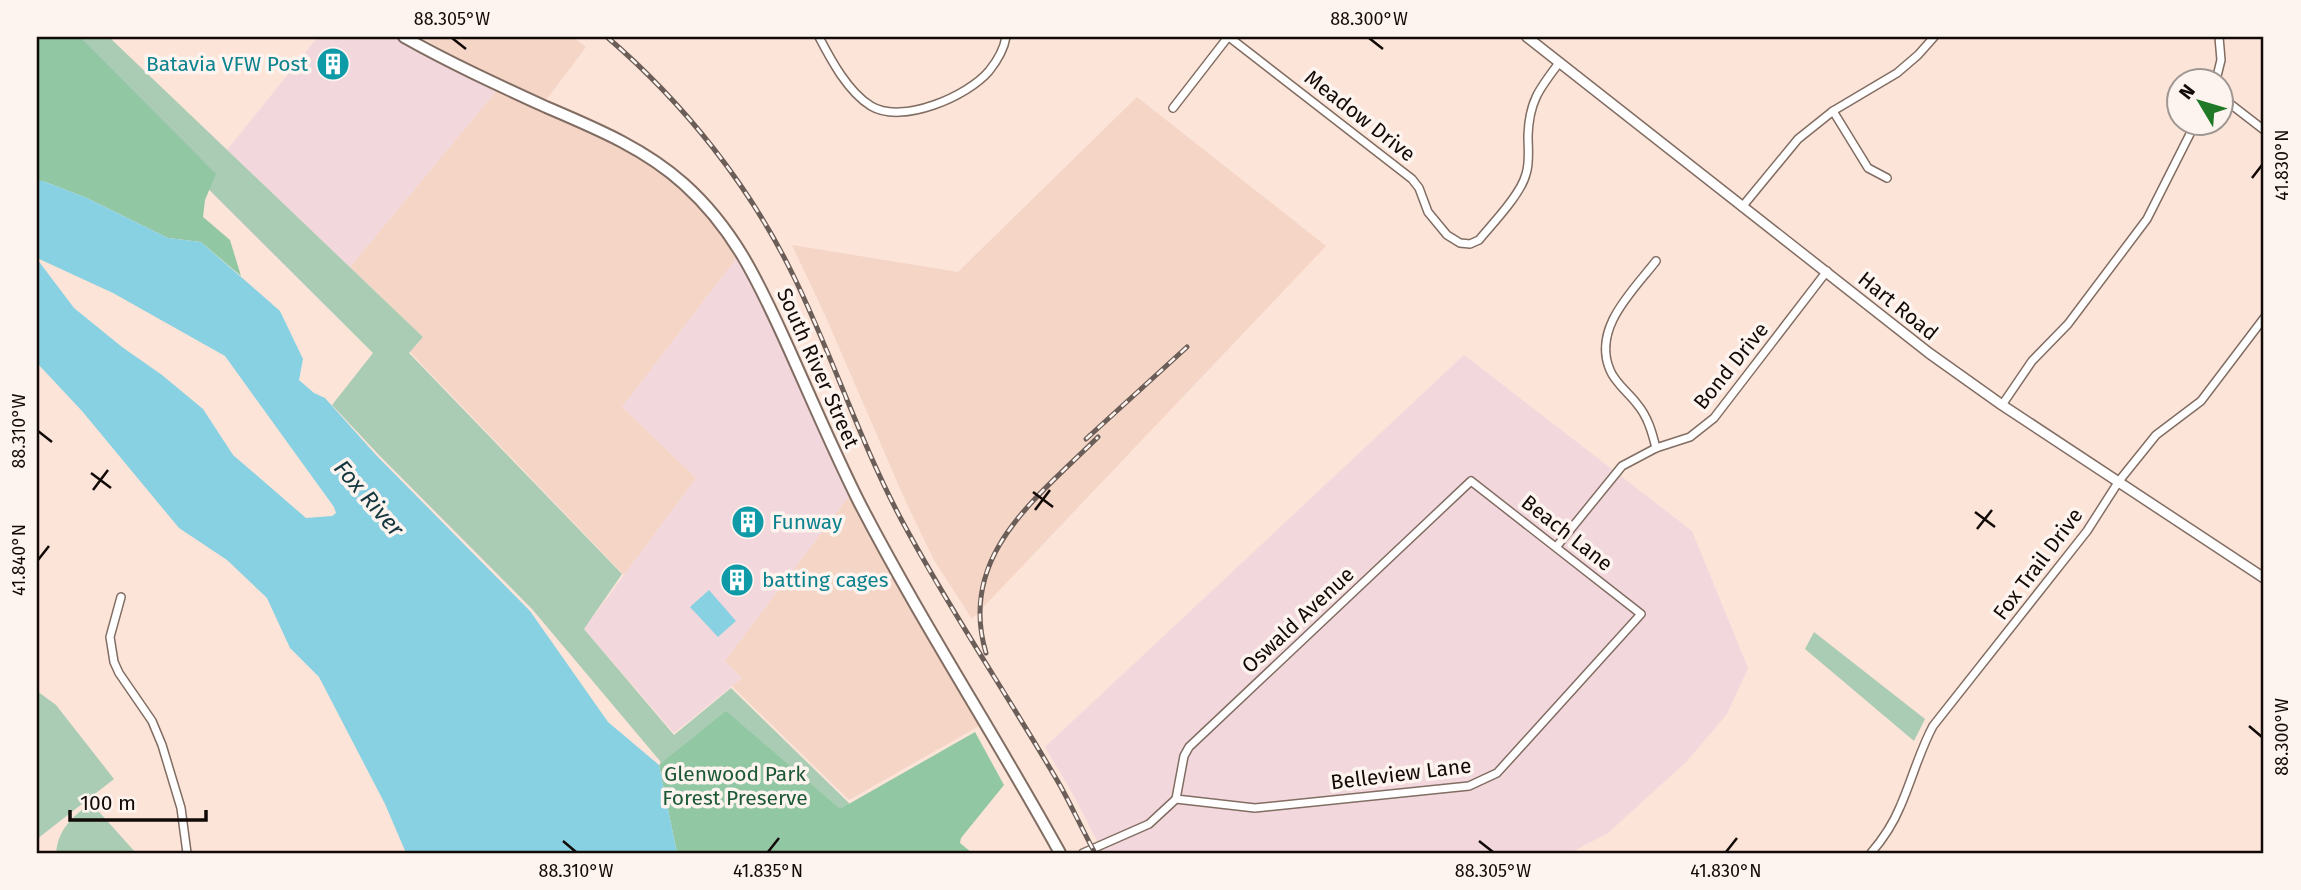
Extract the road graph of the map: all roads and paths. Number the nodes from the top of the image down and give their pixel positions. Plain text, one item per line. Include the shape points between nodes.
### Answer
1 (404, 37) edge
2 (819, 37) edge
3 (1006, 37) edge
4 (1228, 37) edge
5 (1527, 37) edge
6 (1934, 37) edge
7 (2219, 37) edge
8 (1559, 63) junction
9 (2220, 66) edge
10 (2234, 106) edge
11 (1173, 108) dead end
12 (1833, 111) junction
13 (2264, 130) edge
14 (2189, 136) edge
15 (1887, 178) dead end
16 (1742, 207) junction
17 (1656, 261) dead end
18 (1827, 271) junction
19 (2264, 318) edge
20 (2002, 405) junction
21 (1656, 448) junction
22 (1471, 481) joint
23 (2119, 481) junction
24 (1557, 546) junction
25 (2264, 578) edge
26 (121, 597) dead end
27 (1641, 614) joint
28 (1176, 799) junction
29 (187, 853) edge
30 (1060, 853) edge
31 (1083, 853) edge
32 (1871, 853) edge

1 - 30 main road, South River Street via 640,151 684,184 723,225 749,264 844,470 908,594
2 - 3 street via 858,95 870,106 896,113 922,108 971,87 997,60
4 - 8 street, Meadow Drive via 1412,179 1428,212 1447,235 1470,244 1479,240 1524,180 1531,105
4 - 11 street
5 - 8 street, Hart Road
6 - 12 street via 1898,73
7 - 9 street
8 - 16 street, Hart Road
10 - 13 street
12 - 15 street via 1868,168
12 - 16 street via 1798,139
14 - 20 street via 2147,219
16 - 18 street, Hart Road
17 - 21 street via 1614,316 1606,350 1610,370 1646,415
18 - 20 street, Hart Road
18 - 21 street, Bond Drive via 1714,418 1690,437
19 - 23 street, Fox Trail Drive via 2201,401 2156,435
20 - 23 street, Hart Road
21 - 24 street, Bond Drive via 1616,472
22 - 24 street, Beach Lane
22 - 28 street, Oswald Avenue via 1189,747
23 - 25 street, Hart Road
23 - 32 street, Fox Trail Drive via 2087,531 1933,726 1900,808
24 - 27 street, Beach Lane
26 - 29 street via 110,637 114,662 162,745 181,808
27 - 28 street, Belleview Lane via 1497,773 1483,782 1255,808
28 - 31 street via 1149,824

